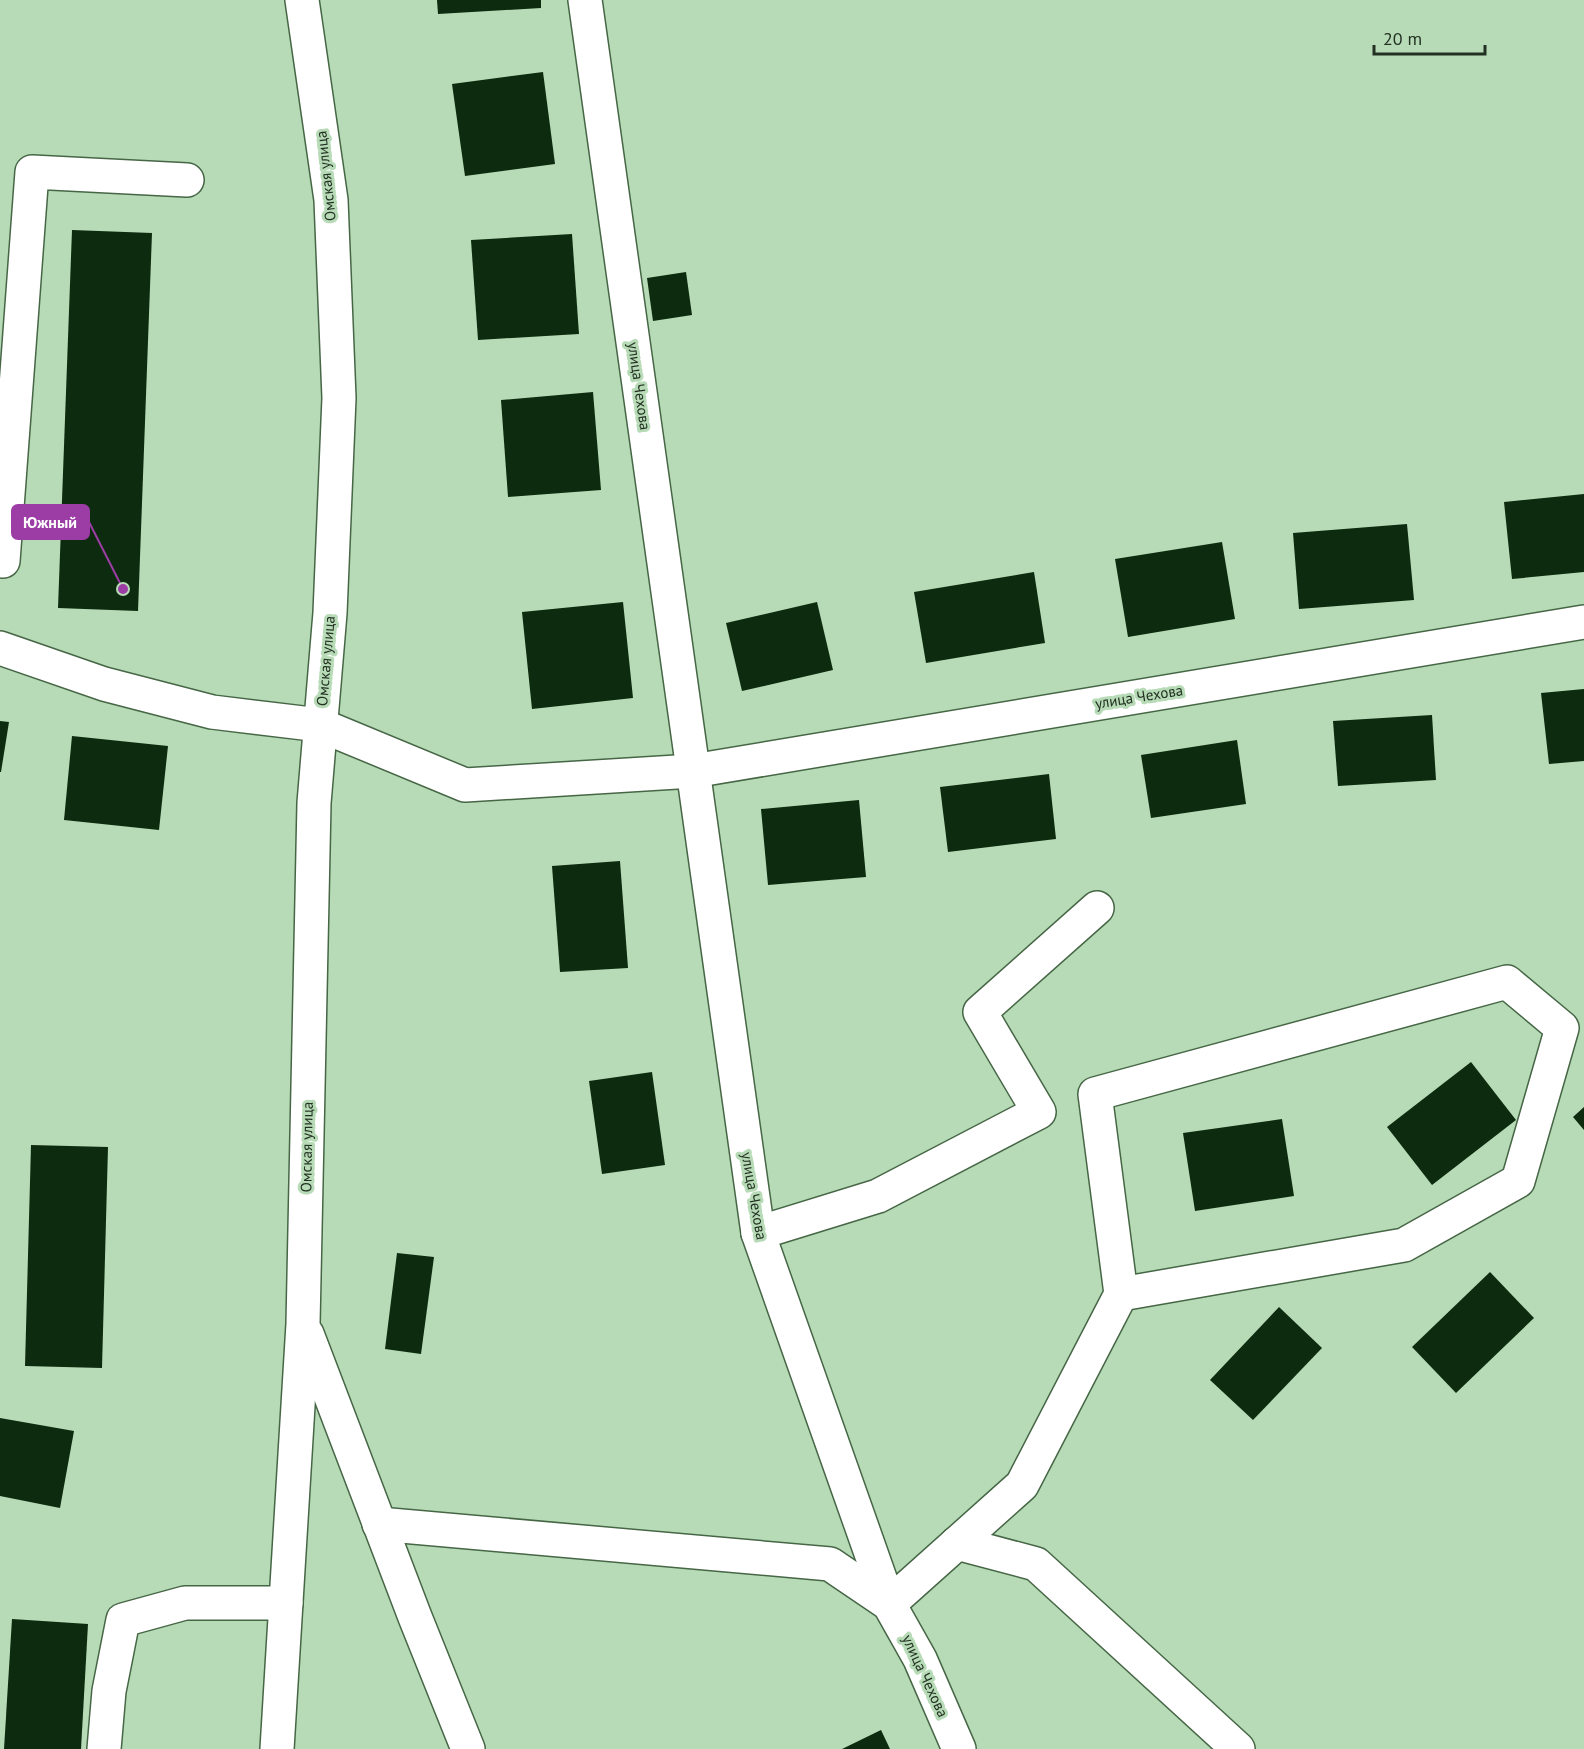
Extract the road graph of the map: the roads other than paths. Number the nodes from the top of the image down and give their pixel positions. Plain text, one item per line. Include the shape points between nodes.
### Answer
1 (302, 0) edge
2 (585, 0) edge
3 (187, 180) dead end
4 (3, 561) dead end
5 (1584, 622) edge
6 (0, 648) edge
7 (321, 725) junction
8 (693, 771) junction
9 (1097, 908) dead end
10 (758, 1233) junction
11 (1121, 1294) junction
12 (303, 1324) junction
13 (379, 1524) junction
14 (957, 1543) junction
15 (286, 1603) junction
16 (889, 1604) junction
17 (104, 1749) edge
18 (277, 1749) edge
19 (468, 1749) edge
20 (959, 1749) edge
21 (1238, 1749) edge

1 - 7 street, Омская улица via 331,200 339,398
2 - 8 street, улица Чехова
3 - 4 street via 32,172
5 - 8 street, улица Чехова
6 - 7 street via 104,684 212,711
7 - 8 street via 465,785
7 - 12 street, Омская улица via 314,803
8 - 10 street, улица Чехова
9 - 10 street via 980,1012 1039,1112 878,1196
10 - 16 street, улица Чехова
11 - 11 street via 1095,1094 1507,982 1562,1028 1518,1181 1404,1245
11 - 14 street via 1022,1485
12 - 13 street
12 - 15 street, Омская улица
13 - 16 street, улица Чехова via 830,1564
13 - 19 street
14 - 16 street
14 - 21 street via 1036,1564
15 - 17 street via 185,1603 123,1620 109,1691
15 - 18 street, Омская улица
16 - 20 street, улица Чехова via 920,1659

